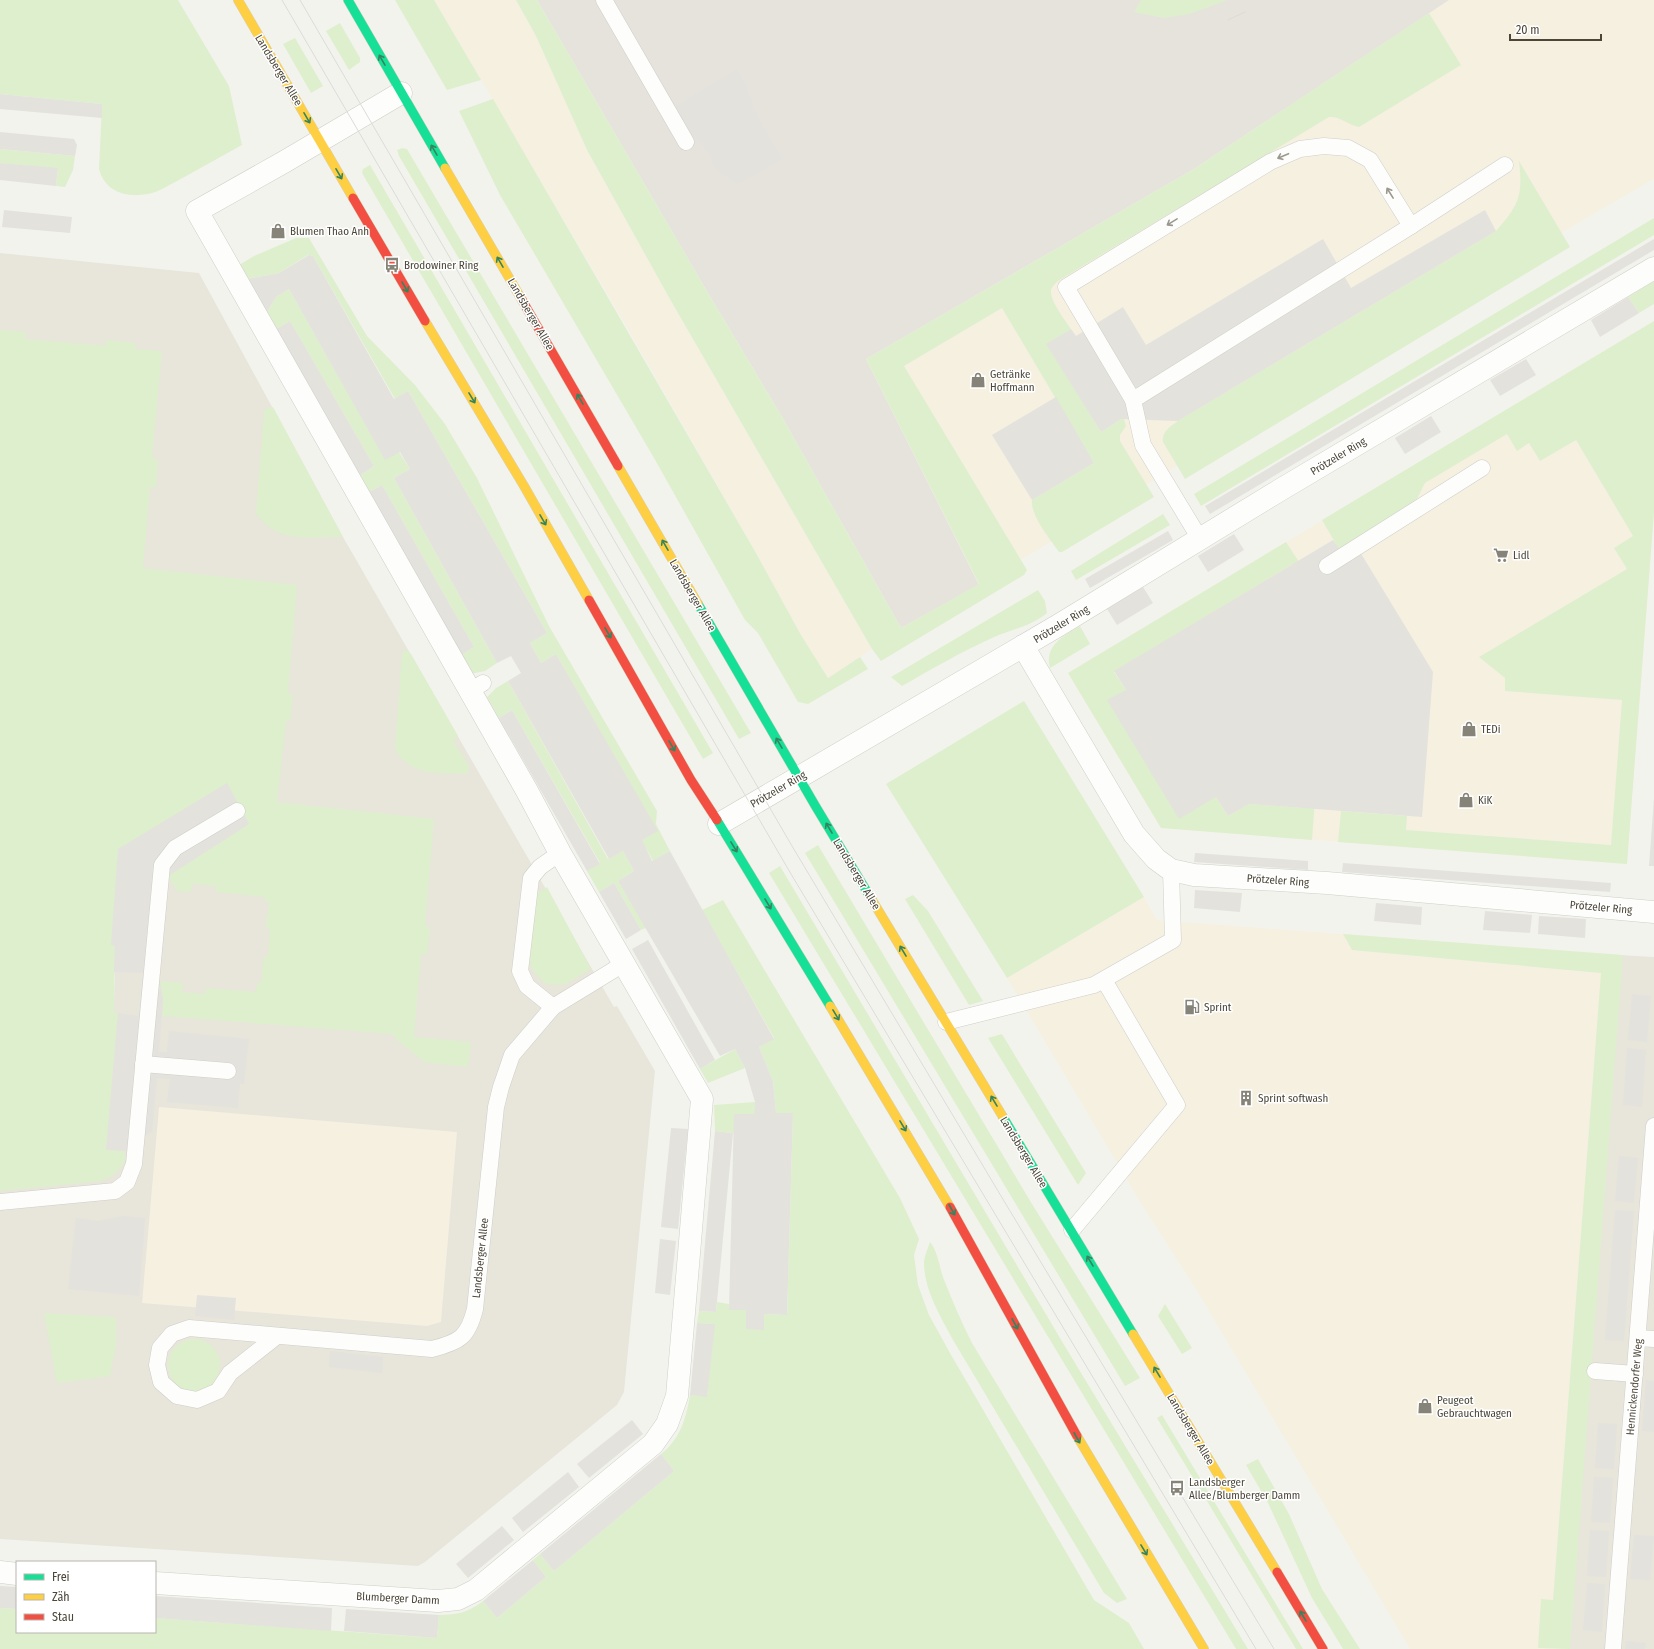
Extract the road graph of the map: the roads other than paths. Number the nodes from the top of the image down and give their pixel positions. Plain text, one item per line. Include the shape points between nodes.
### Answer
1 (238, 0) edge
2 (348, 0) edge
3 (604, 0) edge
4 (401, 93) junction
5 (320, 141) junction
6 (686, 142) dead end
7 (1505, 165) dead end
8 (1411, 226) junction
9 (1654, 268) edge
10 (1133, 400) junction
11 (1482, 468) dead end
12 (1200, 539) junction
13 (1327, 566) dead end
14 (1023, 646) junction
15 (799, 776) junction
16 (237, 811) dead end
17 (719, 824) junction
18 (560, 853) junction
19 (1171, 870) junction
20 (1654, 912) edge
21 (625, 964) junction
22 (1104, 980) junction
23 (553, 1006) junction
24 (946, 1022) junction
25 (143, 1064) junction
26 (228, 1071) dead end
27 (1654, 1126) edge
28 (0, 1202) edge
29 (1072, 1230) junction
30 (277, 1336) junction
31 (1638, 1338) junction
32 (1654, 1339) edge
33 (1595, 1370) dead end
34 (1635, 1374) junction
35 (0, 1572) edge
36 (16, 1574) edge
37 (156, 1583) edge
38 (1204, 1649) edge
39 (1323, 1649) edge
40 (1613, 1649) edge

1 -> 5 main road, Landsberger Allee
4 -> 2 main road, Landsberger Allee
3 - 6 lane
4 - 5 street
15 -> 4 main road, Landsberger Allee
5 -> 17 main road, Landsberger Allee via 524,486 690,780
5 - 18 street via 197,211 476,687
7 - 8 lane
8 - 10 lane
8 -> 10 lane via 1370,160 1348,148 1324,146 1300,149 1270,162 1066,287
9 - 12 street, Prötzeler Ring
10 - 12 lane via 1143,445
11 - 13 lane
12 - 14 street, Prötzeler Ring
14 - 15 street, Prötzeler Ring
14 - 19 street, Prötzeler Ring via 1134,834 1156,859
15 - 17 street, Prötzeler Ring
24 -> 15 main road, Landsberger Allee
16 - 25 lane via 175,848 162,865
17 -> 38 main road, Landsberger Allee via 934,1176 1082,1448
18 - 21 street
18 - 23 lane via 540,867 531,878 520,971 527,986
19 - 20 street, Prötzeler Ring via 1194,875 1327,883
19 - 22 lane via 1173,940
21 - 23 lane, Landsberger Allee
21 - 37 street, Blumberger Damm via 702,1099 677,1396 667,1424 653,1444 476,1590 458,1599 438,1601
22 - 24 lane via 1094,985
22 - 29 lane via 1177,1104
23 - 30 lane, Landsberger Allee via 512,1055 501,1087 496,1107 475,1309 471,1324 461,1338 449,1345 432,1349
29 -> 24 main road, Landsberger Allee
25 - 26 lane
25 - 28 lane via 134,1164 127,1182 115,1190
27 - 31 lane, Hennickendorfer Weg
39 -> 29 main road, Landsberger Allee
30 - 30 lane, Landsberger Allee via 230,1373 218,1391 197,1400 177,1396 161,1382 157,1365 160,1348 172,1334 189,1328
31 - 32 lane
31 - 34 lane, Hennickendorfer Weg
33 - 34 lane
34 - 40 lane, Hennickendorfer Weg
35 - 36 street

